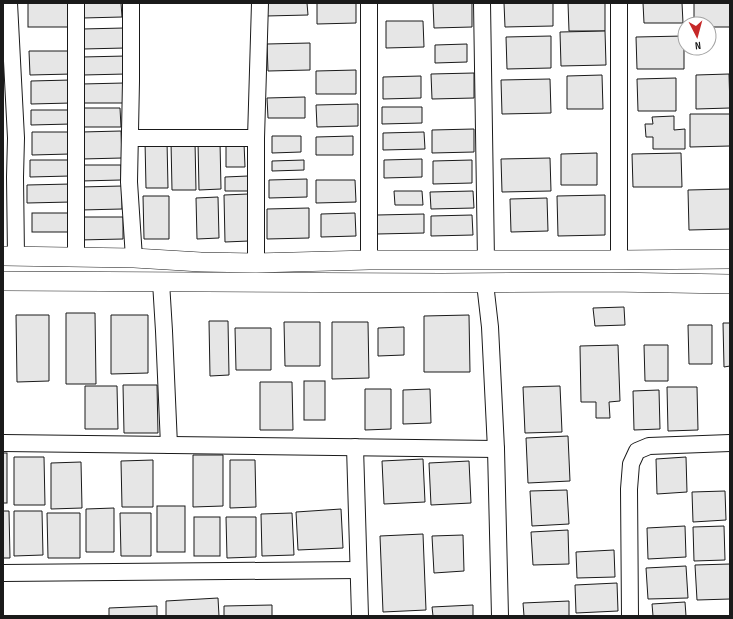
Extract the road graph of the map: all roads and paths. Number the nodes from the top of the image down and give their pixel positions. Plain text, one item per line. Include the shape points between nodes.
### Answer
1 (9, 3) edge
2 (76, 3) edge
3 (131, 3) edge
4 (260, 3) edge
5 (369, 3) edge
6 (482, 3) edge
7 (619, 3) edge
8 (7, 31) edge
9 (130, 138) junction
10 (256, 138) junction
11 (9, 256) edge
12 (72, 257) junction
13 (134, 258) junction
14 (730, 259) edge
15 (370, 260) junction
16 (441, 260) junction
17 (486, 260) junction
18 (619, 260) junction
19 (256, 263) junction
20 (3, 281) edge
21 (68, 281) junction
22 (161, 282) junction
23 (442, 283) junction
24 (485, 283) junction
25 (730, 284) edge
26 (3, 443) edge
27 (730, 443) edge
28 (170, 445) junction
29 (355, 447) junction
30 (496, 449) junction
31 (358, 570) junction
32 (3, 573) edge
33 (360, 616) edge
34 (500, 616) edge
35 (630, 616) edge

1 - 8 street
2 - 12 street
3 - 9 street
4 - 10 street
5 - 15 street
6 - 17 street
7 - 18 street
8 - 11 street via 16,138
9 - 10 street
9 - 13 street via 129,182
10 - 19 street
11 - 12 street
12 - 13 street
12 - 21 street
13 - 19 street
14 - 18 street
15 - 16 street
15 - 19 street
16 - 17 street
16 - 23 street
17 - 18 street
20 - 21 street
21 - 22 street
22 - 23 street
22 - 28 street
23 - 24 street
24 - 25 street
24 - 30 street via 490,327
26 - 28 street
27 - 35 street via 649,446 637,451 631,464 629,489
28 - 29 street
29 - 30 street
29 - 31 street
30 - 34 street
31 - 32 street
31 - 33 street

